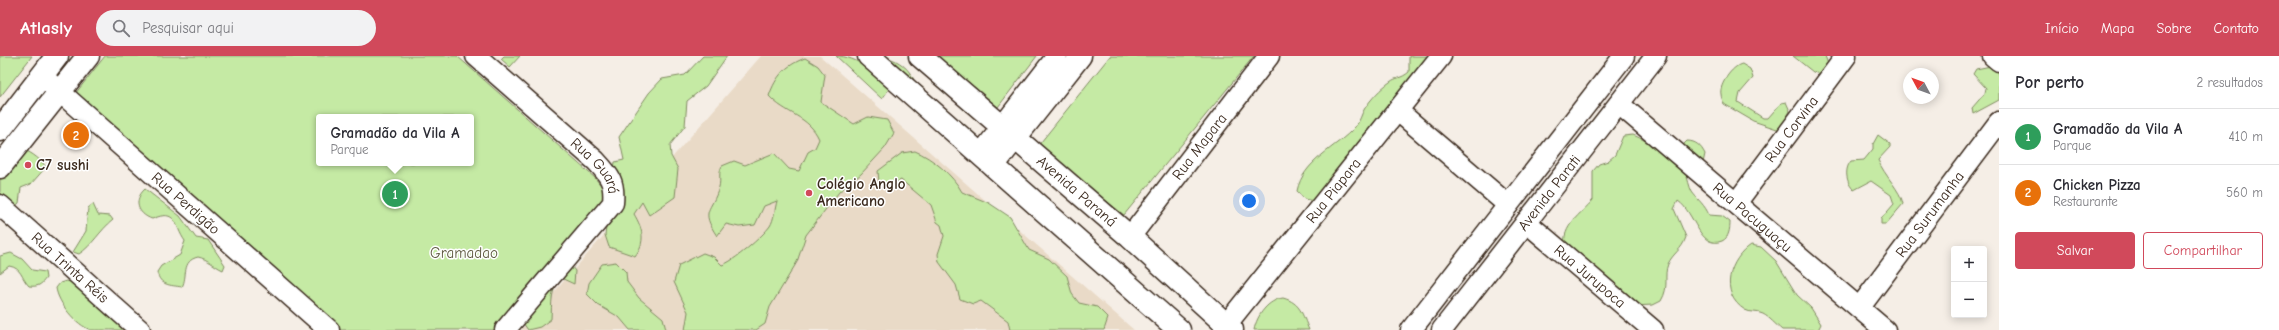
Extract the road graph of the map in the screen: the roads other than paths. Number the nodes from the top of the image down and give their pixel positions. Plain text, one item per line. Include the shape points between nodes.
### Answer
1 (57, 56) edge
2 (88, 56) edge
3 (476, 56) edge
4 (869, 56) edge
5 (920, 56) edge
6 (1057, 56) edge
7 (1081, 56) edge
8 (1269, 56) edge
9 (1441, 56) edge
10 (1624, 56) edge
11 (1656, 56) edge
12 (1846, 56) edge
13 (1993, 56) edge
14 (1999, 61) edge
15 (42, 76) junction
16 (61, 91) junction
17 (1619, 104) junction
18 (1398, 111) junction
19 (1999, 122) edge
20 (0, 130) edge
21 (1008, 133) junction
22 (988, 160) junction
23 (0, 167) edge
24 (1737, 202) junction
25 (0, 205) edge
26 (1508, 205) junction
27 (1526, 222) junction
28 (1130, 237) junction
29 (1860, 307) junction
30 (1645, 327) edge
31 (1229, 328) edge
32 (140, 330) edge
33 (329, 330) edge
34 (505, 330) edge
35 (1179, 330) edge
36 (1411, 330) edge
37 (1442, 330) edge
38 (1885, 330) edge

1 - 15 main road
2 - 16 main road
3 - 34 street, Rua Guará via 596,161 610,176 615,188 613,203
4 - 22 main road
5 - 21 main road, Avenida Paraná
6 - 21 street
7 - 21 street
8 - 28 street, Rua Mapara
9 - 18 street, Rua Piapara
10 - 26 street, Avenida Parati
11 - 17 street, Avenida Parati
12 - 24 street, Rua Corvina
13 - 14 street
15 - 16 street, Rua Perdigão
15 - 20 main road
16 - 23 main road
16 - 33 street, Rua Perdigão
17 - 24 street, Rua Pacuguaçu
17 - 27 street, Avenida Parati
18 - 26 street
18 - 31 street, Rua Piapara
19 - 29 street, Rua Surumanha
21 - 22 street
21 - 28 main road, Avenida Paraná
22 - 35 main road
24 - 29 street, Rua Pacuguaçu
25 - 32 street, Rua Trinta Réis
26 - 36 street, Avenida Parati
27 - 30 street, Rua Jurupoca
27 - 37 street, Avenida Parati
28 - 31 main road, Avenida Paraná
29 - 38 street, Rua Pacuguaçu

